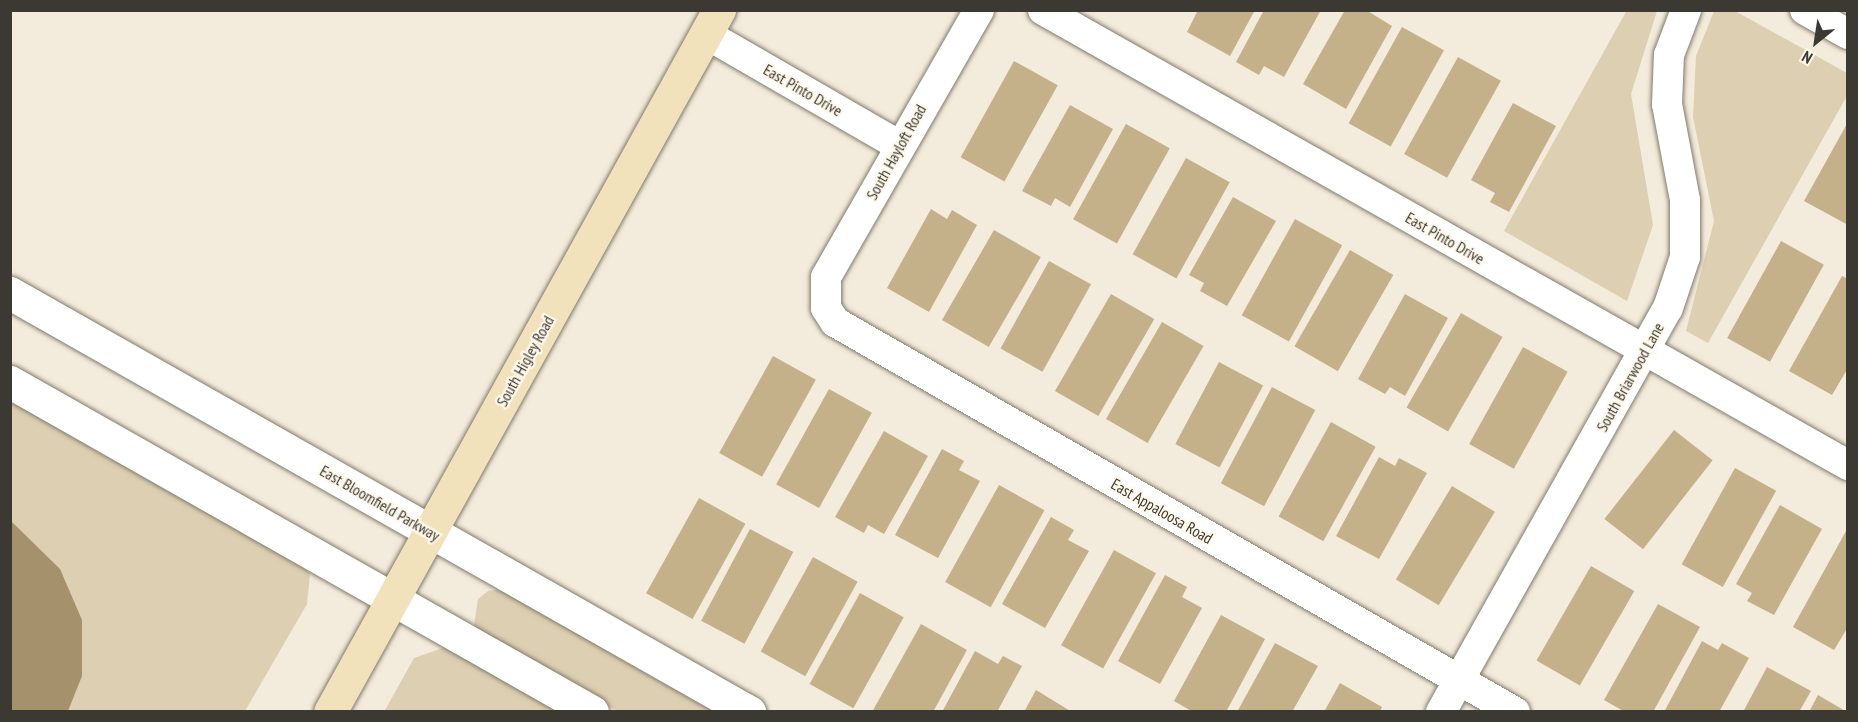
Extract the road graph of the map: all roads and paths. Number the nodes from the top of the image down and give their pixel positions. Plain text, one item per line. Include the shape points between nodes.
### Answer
1 (979, 10) edge
2 (1043, 10) edge
3 (1686, 10) edge
4 (1806, 10) edge
5 (712, 22) edge
6 (1848, 34) edge
7 (900, 146) junction
8 (10, 293) edge
9 (824, 297) joint
10 (1646, 352) junction
11 (10, 382) edge
12 (1848, 465) edge
13 (431, 532) junction
14 (394, 599) junction
15 (1459, 680) junction
16 (330, 711) edge
17 (592, 711) edge
18 (749, 711) edge
19 (1441, 711) edge
20 (1515, 711) edge

1 - 7 street, South Hayloft Road
2 - 10 street, East Pinto Drive
3 - 10 street, South Briarwood Lane via 1669,55 1667,104 1685,200 1685,257
4 - 6 street
5 - 7 street, East Pinto Drive
5 - 13 main road, South Higley Road
7 - 9 street, South Hayloft Road via 826,277
8 - 13 street, East Bloomfield Parkway
9 - 15 street, East Appaloosa Road via 835,322 847,332
10 - 12 street, East Pinto Drive
10 - 15 street, South Briarwood Lane
11 - 14 street
13 - 14 main road, South Higley Road
13 - 18 street, East Bloomfield Parkway
14 - 16 main road, South Higley Road
14 - 17 street
15 - 19 street, South Briarwood Lane
15 - 20 street, East Appaloosa Road

